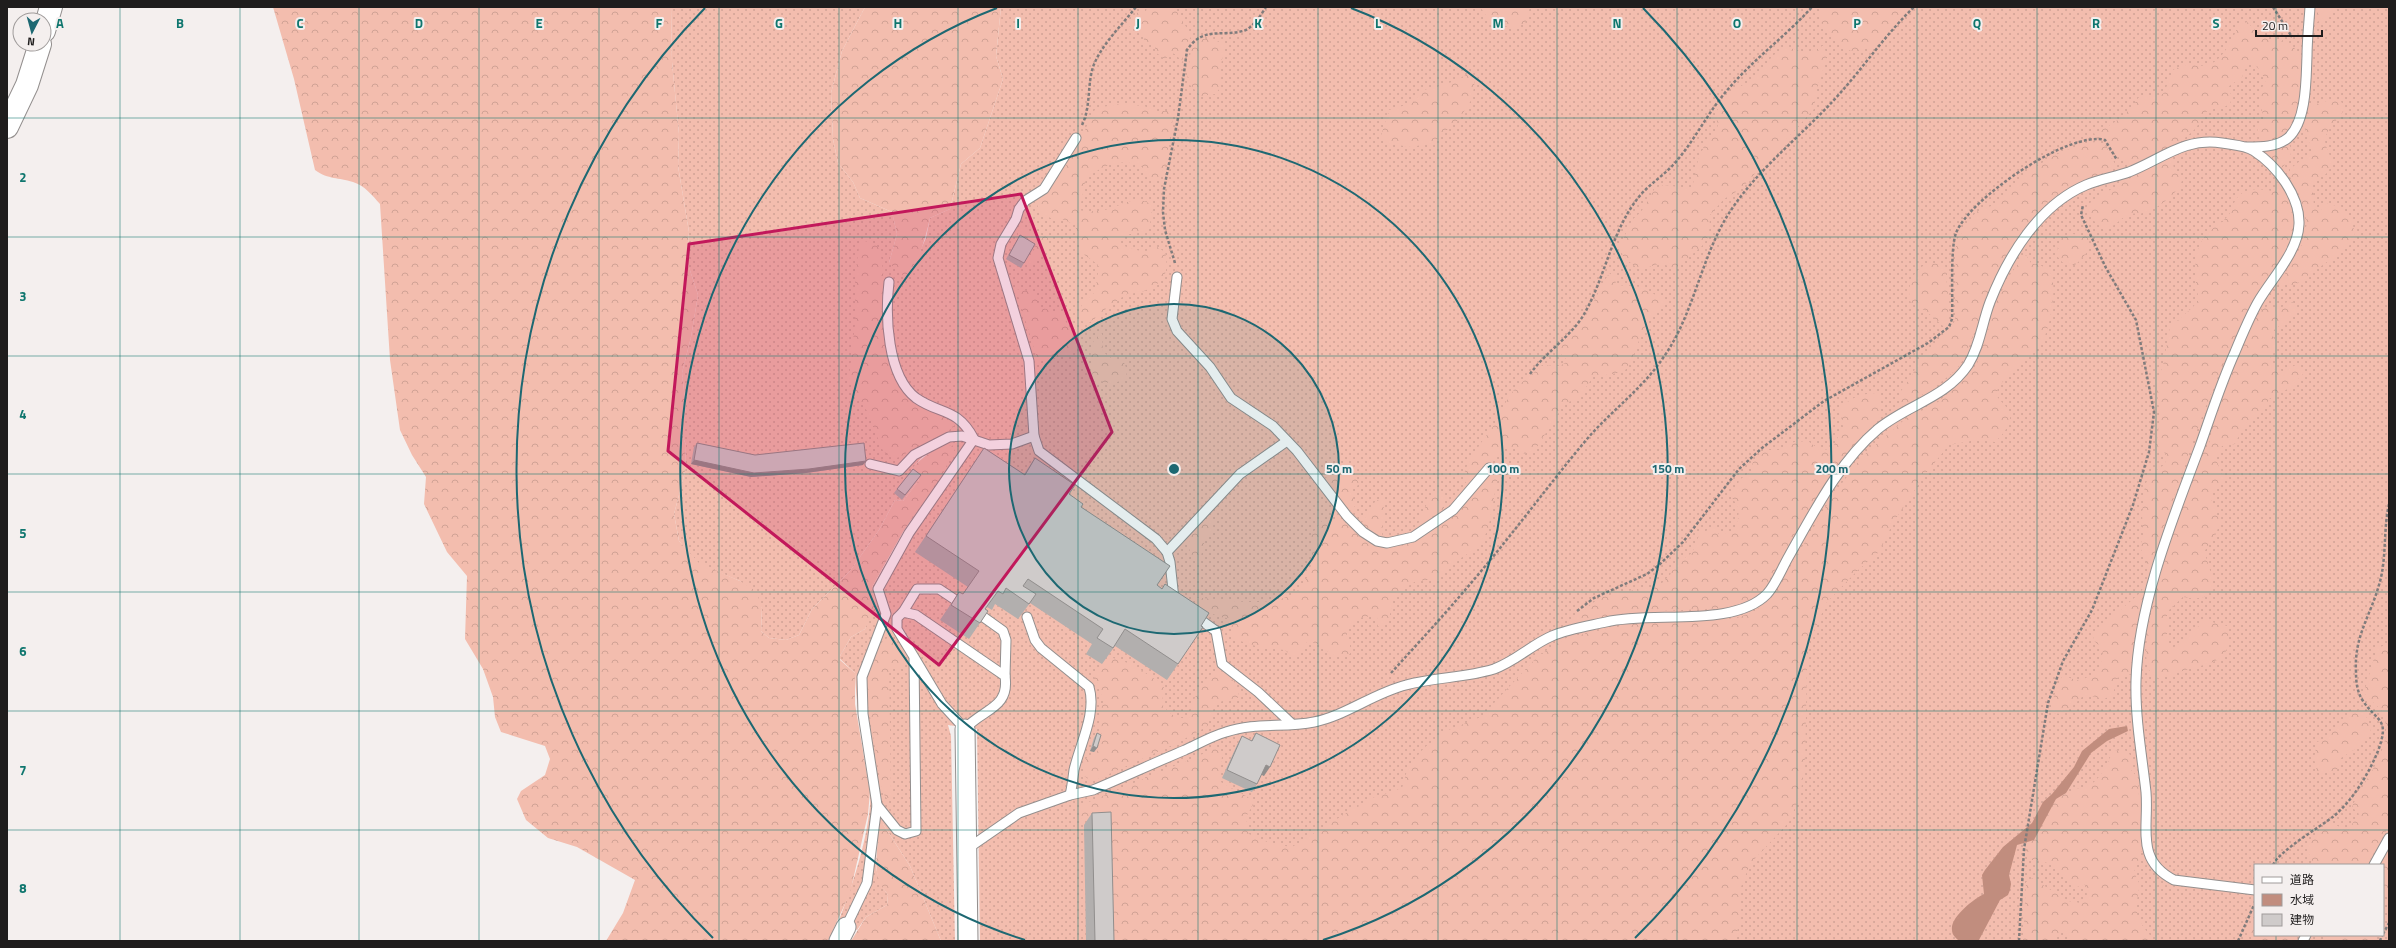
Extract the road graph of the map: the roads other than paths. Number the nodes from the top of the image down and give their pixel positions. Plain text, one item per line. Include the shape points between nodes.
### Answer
1 (2310, 7) edge
2 (37, 52) edge
3 (7, 127) edge
4 (1076, 138) road end
5 (2246, 147) junction
6 (1177, 277) road end
7 (889, 282) dead end
8 (1034, 436) junction
9 (974, 439) junction
10 (1287, 441) junction
11 (870, 464) dead end
12 (1489, 468) dead end
13 (1167, 552) junction
14 (957, 601) edge
15 (886, 614) junction
16 (900, 615) junction
17 (982, 616) edge
18 (1027, 617) edge
19 (914, 657) junction
20 (1005, 676) junction
21 (1292, 724) junction
22 (965, 729) junction
23 (1070, 795) junction
24 (877, 805) junction
25 (2389, 838) edge
26 (967, 849) junction
27 (2375, 864) edge
28 (2254, 890) edge
29 (842, 934) edge
30 (968, 941) edge

1 - 5 lane via 2306,56 2307,84 2293,131 2288,138 2275,145
2 - 3 street via 27,85
4 - 8 lane via 1044,189 1025,201 1019,209 1001,244 998,258 1030,361
5 - 21 lane via 2208,141 2192,143 2130,171 2085,186 2053,205 2026,237 2003,272 1988,307 1971,361 1936,395 1879,429 1858,450 1826,492 1768,594 1736,613 1614,620 1551,636 1518,658 1495,668 1405,685 1367,698 1316,722
5 - 28 lane via 2263,159 2293,194 2299,221 2297,240 2255,307 2232,357 2174,512 2152,584 2136,678 2146,800 2145,837 2153,864 2162,874 2174,880
6 - 10 lane via 1172,320 1178,331 1210,368 1231,398 1272,426
7 - 9 lane via 886,307 889,338 906,386 916,398 953,414 968,428
8 - 9 lane via 1012,444 989,445
8 - 13 lane via 1039,450 1049,460 1104,498 1156,539
9 - 11 lane via 962,436 949,437 914,455 899,471
9 - 15 lane via 909,533 878,589
10 - 12 lane via 1323,482 1347,516 1363,532 1378,541 1388,543 1414,537 1453,510
10 - 13 lane via 1240,474
13 - 21 lane via 1174,600 1185,611 1216,631 1222,664 1258,692
14 - 16 lane via 939,589 917,589
15 - 16 lane
15 - 24 lane via 862,677 864,714
16 - 19 lane via 897,629
16 - 20 lane via 916,615
17 - 20 lane via 1004,631
18 - 23 lane via 1034,640 1089,687 1092,697
19 - 22 lane via 942,704
19 - 24 lane via 916,831 906,834 897,830
20 - 22 lane via 1007,686 1002,699 991,711 974,719
21 - 23 lane via 1260,724 1227,731 1093,790
22 - 26 street
23 - 26 lane via 1019,813
24 - 29 lane via 866,883
25 - 27 lane
26 - 30 street

